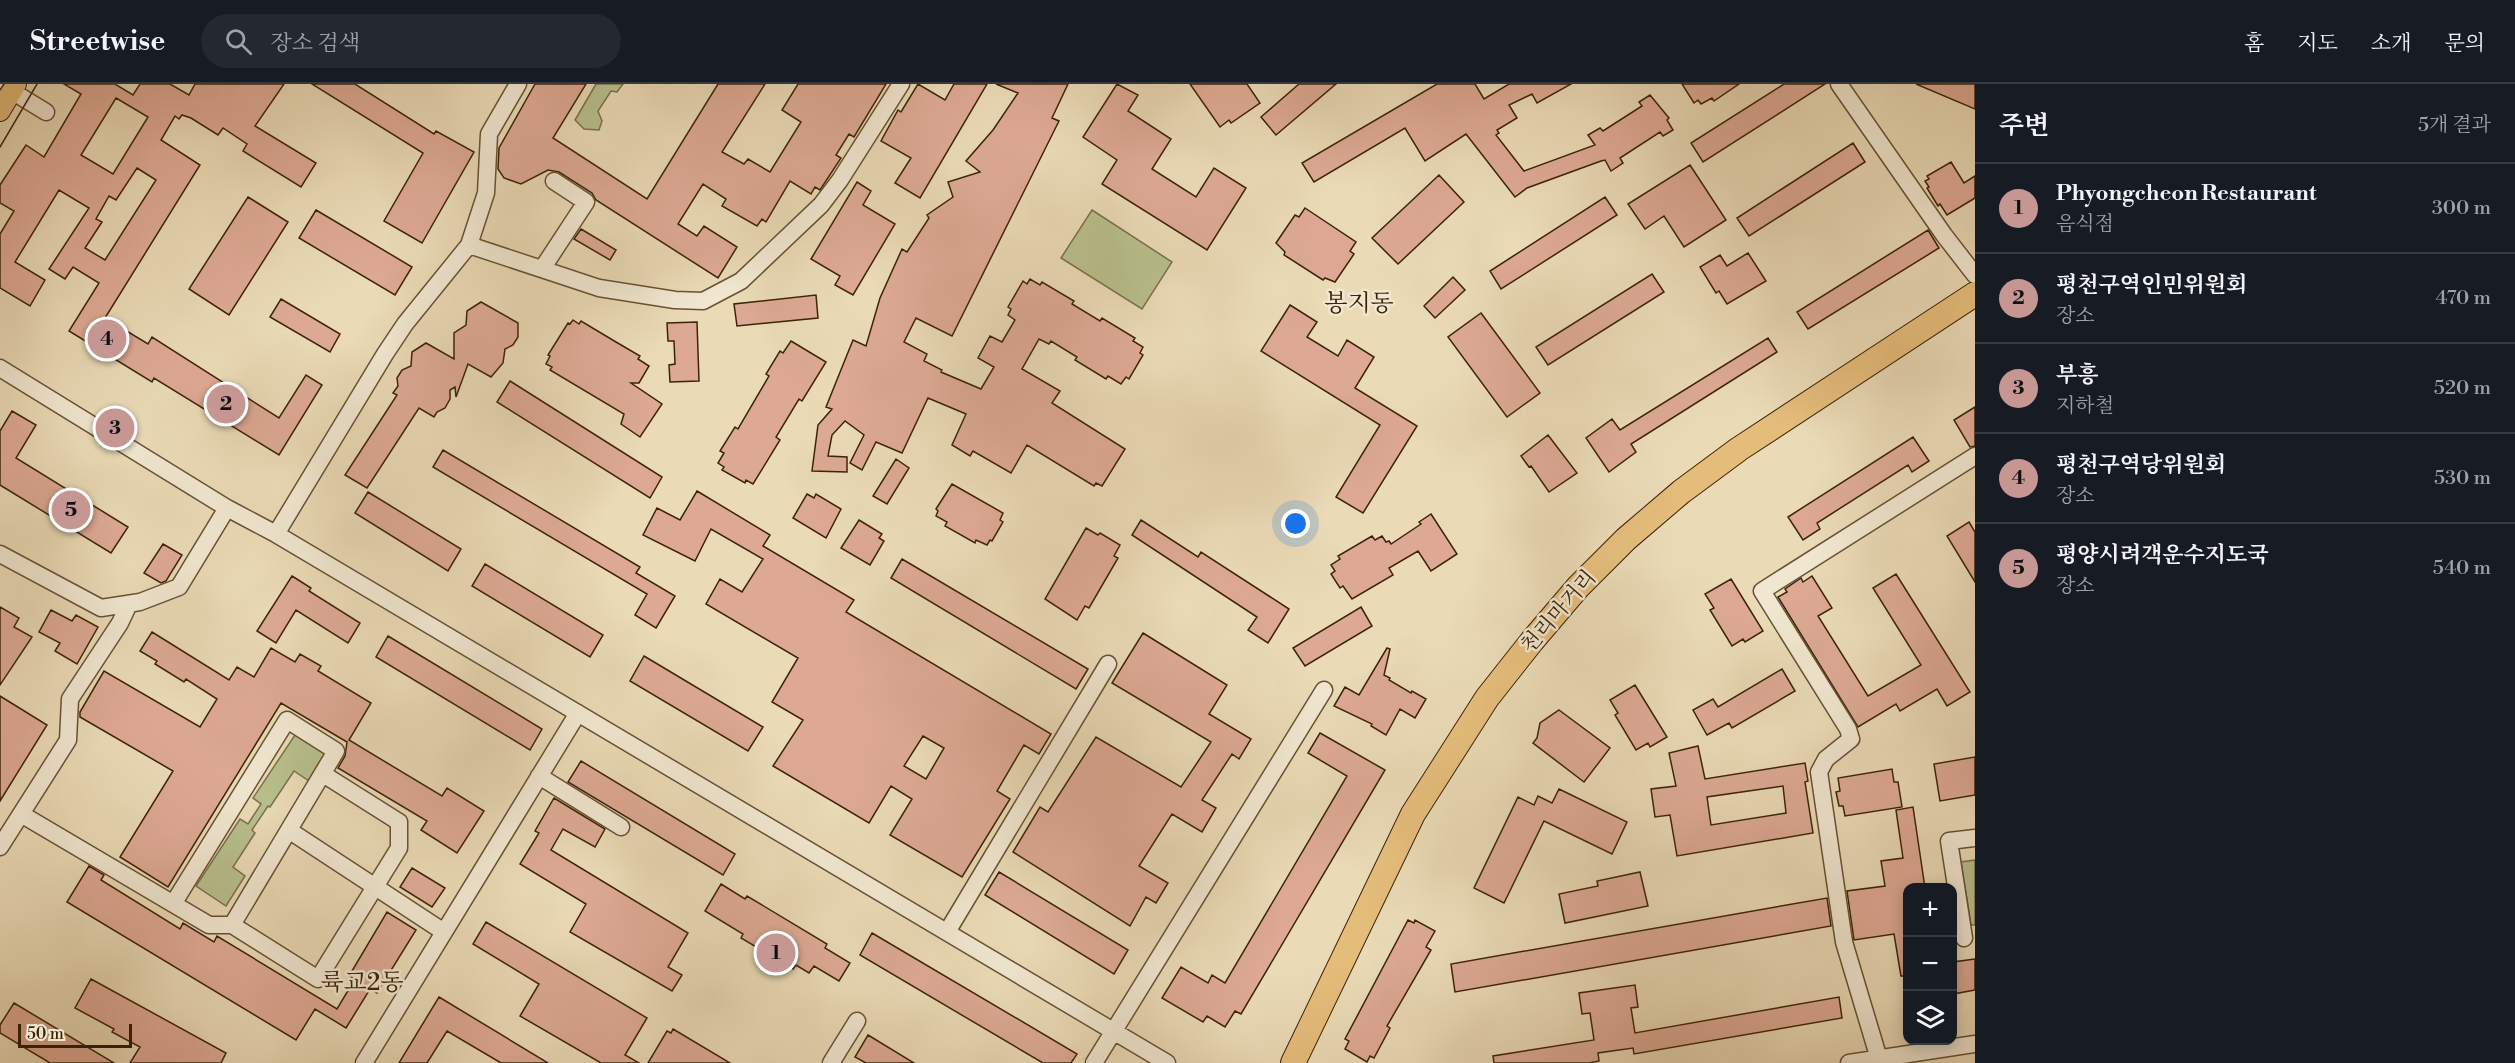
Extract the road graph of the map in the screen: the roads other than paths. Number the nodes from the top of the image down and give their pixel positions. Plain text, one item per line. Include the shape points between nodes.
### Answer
1 (518, 84) edge
2 (901, 84) edge
3 (1839, 84) edge
4 (10, 86) edge
5 (0, 111) edge
6 (46, 112) dead end
7 (554, 182) dead end
8 (469, 245) junction
9 (542, 269) junction
10 (1975, 275) edge
11 (1975, 294) edge
12 (0, 368) edge
13 (1975, 456) edge
14 (227, 508) junction
15 (276, 534) junction
16 (0, 554) edge
17 (129, 604) junction
18 (1108, 664) dead end
19 (1324, 690) dead end
20 (578, 713) junction
21 (323, 774) junction
22 (539, 776) junction
23 (21, 814) junction
24 (621, 827) dead end
25 (290, 831) junction
26 (1975, 838) edge
27 (0, 847) edge
28 (376, 887) junction
29 (173, 904) junction
30 (232, 925) junction
31 (444, 932) junction
32 (947, 932) junction
33 (1964, 938) dead end
34 (857, 1021) dead end
35 (1114, 1032) junction
36 (1975, 1044) edge
37 (1879, 1059) junction
38 (364, 1063) edge
39 (831, 1063) edge
40 (1094, 1063) edge
41 (1167, 1063) edge
42 (1293, 1063) edge
43 (1849, 1063) edge

1 - 8 street via 489,135 486,193
2 - 9 street via 821,205 741,281 703,301 599,288
3 - 10 street
4 - 5 main road
4 - 6 street
7 - 9 street via 586,202
8 - 9 street
8 - 15 street via 405,324
11 - 42 highway, 천리마거리 via 1739,449 1626,539 1578,587 1487,698 1413,814
12 - 14 street
13 - 37 street via 1762,591 1851,739 1826,759 1820,772 1844,942
14 - 15 street
14 - 17 street via 179,587
15 - 20 street
16 - 17 street via 101,608
17 - 23 street via 70,699 68,740
18 - 32 street
19 - 35 street
20 - 22 street
20 - 32 street
21 - 25 street
21 - 28 street via 399,822 399,848
21 - 29 street via 336,751 287,720
22 - 24 street
22 - 31 street
23 - 27 street
23 - 29 street
25 - 28 street
25 - 30 street
26 - 33 street via 1949,841
28 - 30 street via 318,979
28 - 31 street
29 - 30 street via 209,925
31 - 38 street
32 - 35 street
34 - 39 street
35 - 40 street
35 - 41 street
36 - 37 street
37 - 43 street

